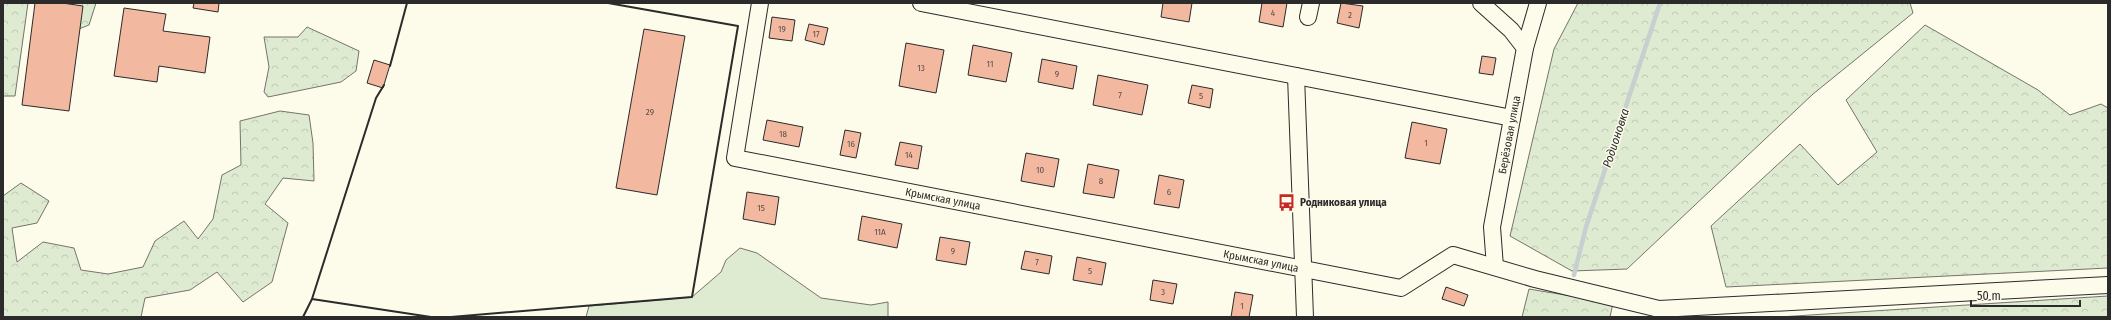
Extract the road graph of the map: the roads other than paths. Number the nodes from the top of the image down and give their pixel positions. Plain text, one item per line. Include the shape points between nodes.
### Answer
1 (760, 3) edge
2 (921, 3) edge
3 (1481, 3) edge
4 (1538, 3) edge
5 (1525, 48) junction
6 (1296, 76) junction
7 (1512, 118) junction
8 (1495, 267) junction
9 (1305, 268) junction
10 (2108, 284) edge
11 (1305, 317) edge

1 - 9 street, Крымская улица via 735,158
2 - 6 street
3 - 5 street via 1511,30
4 - 5 street, Берёзовая улица
5 - 7 street, Берёзовая улица
6 - 7 street
6 - 9 street
7 - 8 street, Берёзовая улица via 1492,226
8 - 9 street via 1453,255 1401,288
8 - 10 street via 1659,308
9 - 11 street

